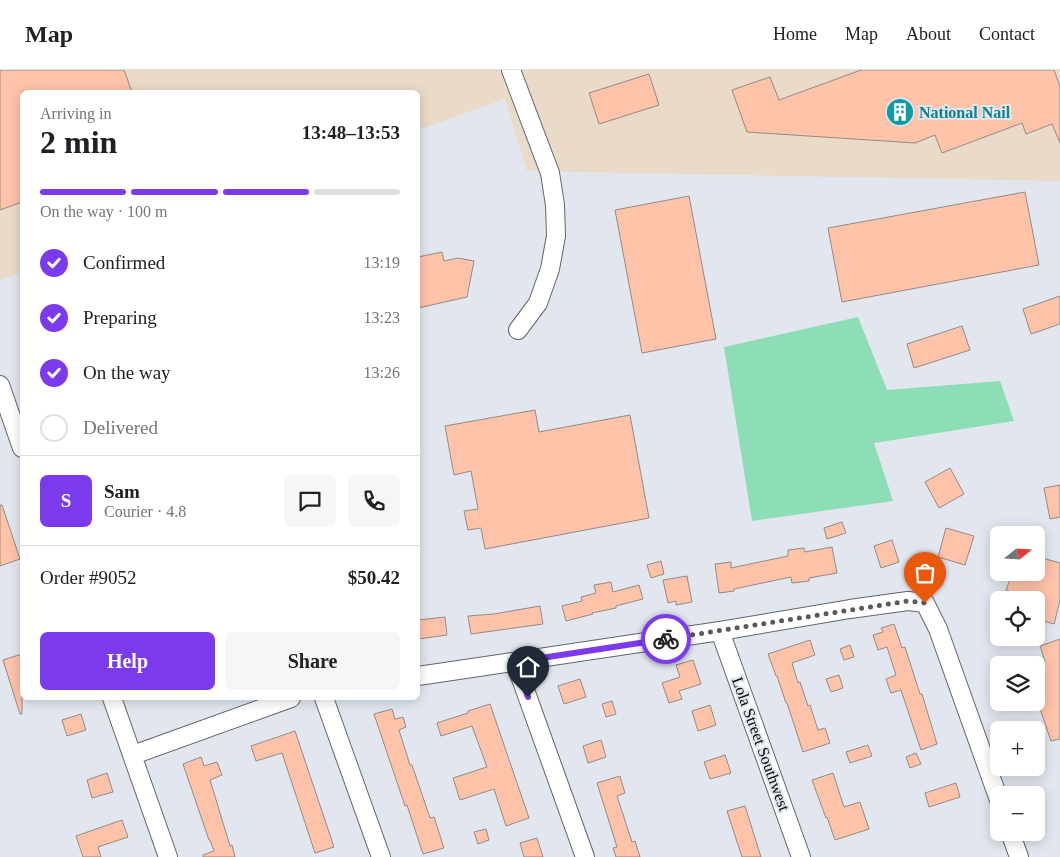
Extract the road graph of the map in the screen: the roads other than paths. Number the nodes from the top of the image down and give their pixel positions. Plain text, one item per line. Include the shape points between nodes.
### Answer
1 (511, 70) edge
2 (518, 330) dead end
3 (0, 385) edge
4 (20, 442) edge
5 (720, 631) junction
6 (515, 662) junction
7 (420, 676) edge
8 (113, 700) edge
9 (285, 700) edge
10 (325, 700) edge
11 (133, 755) junction
12 (994, 786) edge
13 (1013, 841) edge
14 (168, 857) edge
15 (381, 857) edge
16 (584, 857) edge
17 (801, 857) edge
18 (1019, 857) edge

1 - 2 street via 550,173 556,236 550,270 538,303
3 - 4 street
5 - 6 street
5 - 12 street via 908,601 925,603 938,629
5 - 17 street, Lola Street Southwest
6 - 7 street
6 - 16 street
8 - 11 street
9 - 11 street
10 - 15 street
11 - 14 street
13 - 18 street

